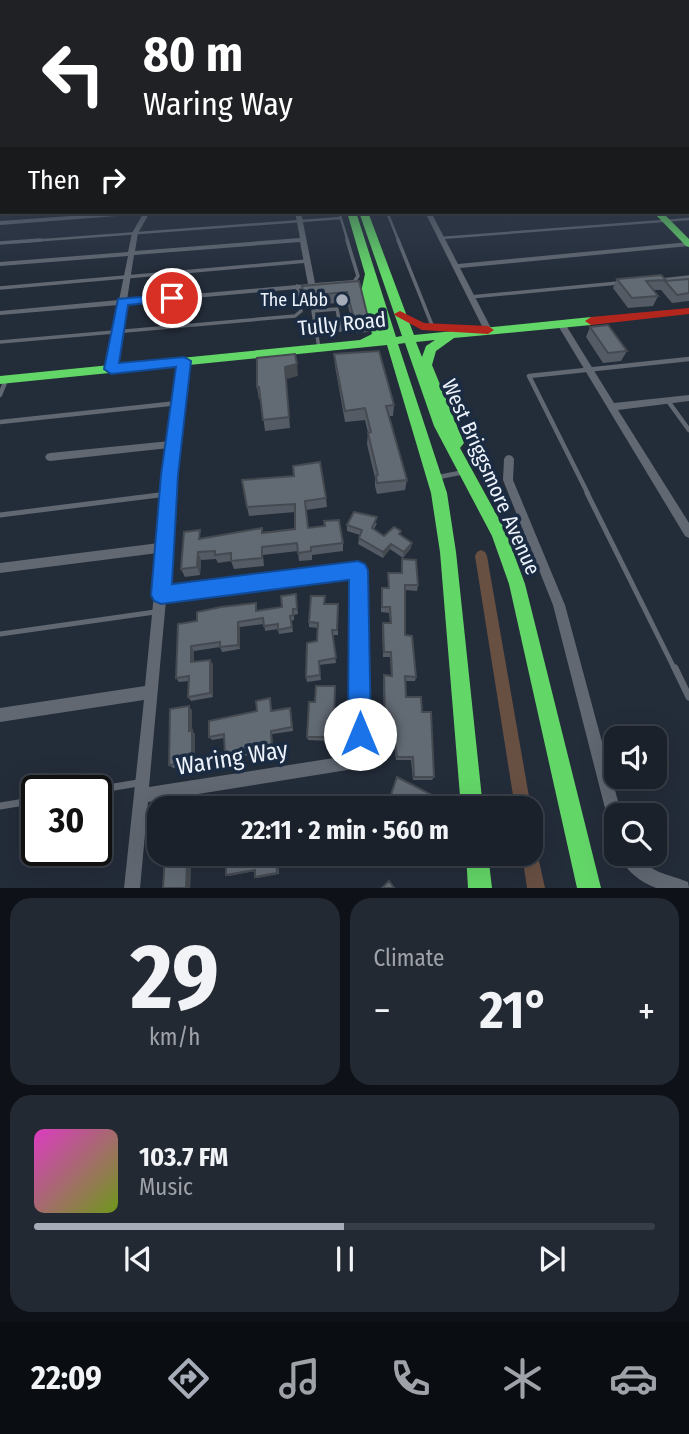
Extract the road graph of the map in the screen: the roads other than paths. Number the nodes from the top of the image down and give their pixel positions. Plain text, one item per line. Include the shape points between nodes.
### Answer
1 (86, 214) edge
2 (146, 214) edge
3 (298, 214) edge
4 (364, 214) edge
5 (388, 214) edge
6 (429, 214) edge
7 (346, 215) edge
8 (661, 216) edge
9 (689, 219) edge
10 (300, 221) junction
11 (0, 223) edge
12 (135, 233) junction
13 (441, 239) junction
14 (304, 240) junction
15 (0, 243) edge
16 (689, 244) edge
17 (132, 253) junction
18 (307, 261) junction
19 (0, 264) edge
20 (455, 266) junction
21 (370, 274) junction
22 (128, 277) junction
23 (689, 277) edge
24 (657, 280) edge
25 (354, 282) joint
26 (629, 283) edge
27 (313, 285) junction
28 (297, 286) junction
29 (0, 288) edge
30 (470, 296) junction
31 (122, 302) junction
32 (689, 311) edge
33 (0, 313) edge
34 (400, 314) junction
35 (561, 324) junction
36 (433, 328) junction
37 (488, 330) junction
38 (117, 331) junction
39 (317, 332) junction
40 (455, 334) junction
41 (408, 338) junction
42 (390, 340) junction
43 (0, 342) edge
44 (359, 344) junction
45 (319, 348) junction
46 (689, 359) edge
47 (184, 361) junction
48 (111, 369) junction
49 (589, 369) junction
50 (3, 380) edge
51 (0, 395) edge
52 (689, 398) edge
53 (668, 401) junction
54 (178, 403) junction
55 (612, 407) junction
56 (0, 422) edge
57 (689, 430) edge
58 (173, 444) junction
59 (50, 457) dead end
60 (509, 459) dead end
61 (464, 472) junction
62 (434, 478) junction
63 (168, 494) junction
64 (0, 514) edge
65 (488, 515) junction
66 (689, 533) edge
67 (163, 547) junction
68 (0, 568) edge
69 (161, 595) junction
70 (160, 611) junction
71 (0, 634) edge
72 (152, 692) junction
73 (689, 697) edge
74 (0, 715) edge
75 (142, 789) junction
76 (112, 790) edge
77 (471, 796) edge
78 (21, 803) edge
79 (611, 803) edge
80 (0, 806) edge
81 (478, 866) edge
82 (634, 866) edge
83 (132, 888) edge
84 (480, 888) edge
85 (589, 888) edge
86 (682, 888) edge

1 - 11 street
2 - 12 street
3 - 10 street
4 - 34 main road, West Briggsmore Avenue
5 - 36 lane
6 - 13 street
7 - 10 lane
7 - 21 main road, West Briggsmore Avenue
7 - 25 lane via 358,276
8 - 9 lane
8 - 13 lane
8 - 16 main road
10 - 12 lane
10 - 14 street
12 - 15 lane
12 - 17 street
13 - 20 street
14 - 17 street
14 - 18 street
16 - 20 street
17 - 19 street
17 - 22 street
18 - 22 lane
18 - 27 street
20 - 30 street
21 - 42 main road, West Briggsmore Avenue
21 - 44 main road via 366,292 378,336
22 - 29 lane
22 - 31 street
23 - 24 lane
25 - 27 street
26 - 30 lane
27 - 28 street
28 - 31 street
28 - 38 lane via 301,311 296,316
30 - 37 street
31 - 33 street
31 - 38 street
32 - 35 main road, Tully Road
34 - 36 main road via 422,328
34 - 41 main road, West Briggsmore Avenue
35 - 37 main road, Tully Road
35 - 49 street
36 - 37 main road via 471,325
37 - 40 main road, Tully Road
38 - 43 lane
38 - 48 street
39 - 39 lane via 313,311 337,309 341,330
39 - 45 lane
40 - 41 main road, Tully Road
40 - 65 main road via 430,349 426,365
41 - 42 main road, Tully Road
41 - 61 main road, West Briggsmore Avenue
42 - 44 main road, Tully Road
42 - 62 main road, West Briggsmore Avenue
44 - 45 main road, Tully Road
45 - 47 main road, Tully Road
46 - 49 lane
47 - 48 main road, Tully Road
47 - 54 street
48 - 50 main road, Tully Road
49 - 55 street
49 - 73 lane via 528,376
50 - 51 lane
52 - 53 street
53 - 55 street
53 - 57 lane
54 - 56 lane
54 - 58 street
55 - 66 street
58 - 59 street
58 - 63 street
60 - 79 street via 508,480 559,605
61 - 62 lane
61 - 65 main road, West Briggsmore Avenue
62 - 77 main road, West Briggsmore Avenue via 448,552
63 - 64 lane
63 - 67 street
65 - 85 main road, West Briggsmore Avenue via 526,611
67 - 68 street
67 - 69 street
69 - 70 street
69 - 75 street, Waring Way via 358,570 360,761
70 - 71 lane
70 - 72 street
72 - 74 street
72 - 75 street
75 - 76 lane
75 - 83 street
78 - 80 lane
81 - 84 main road
82 - 86 street via 655,882

